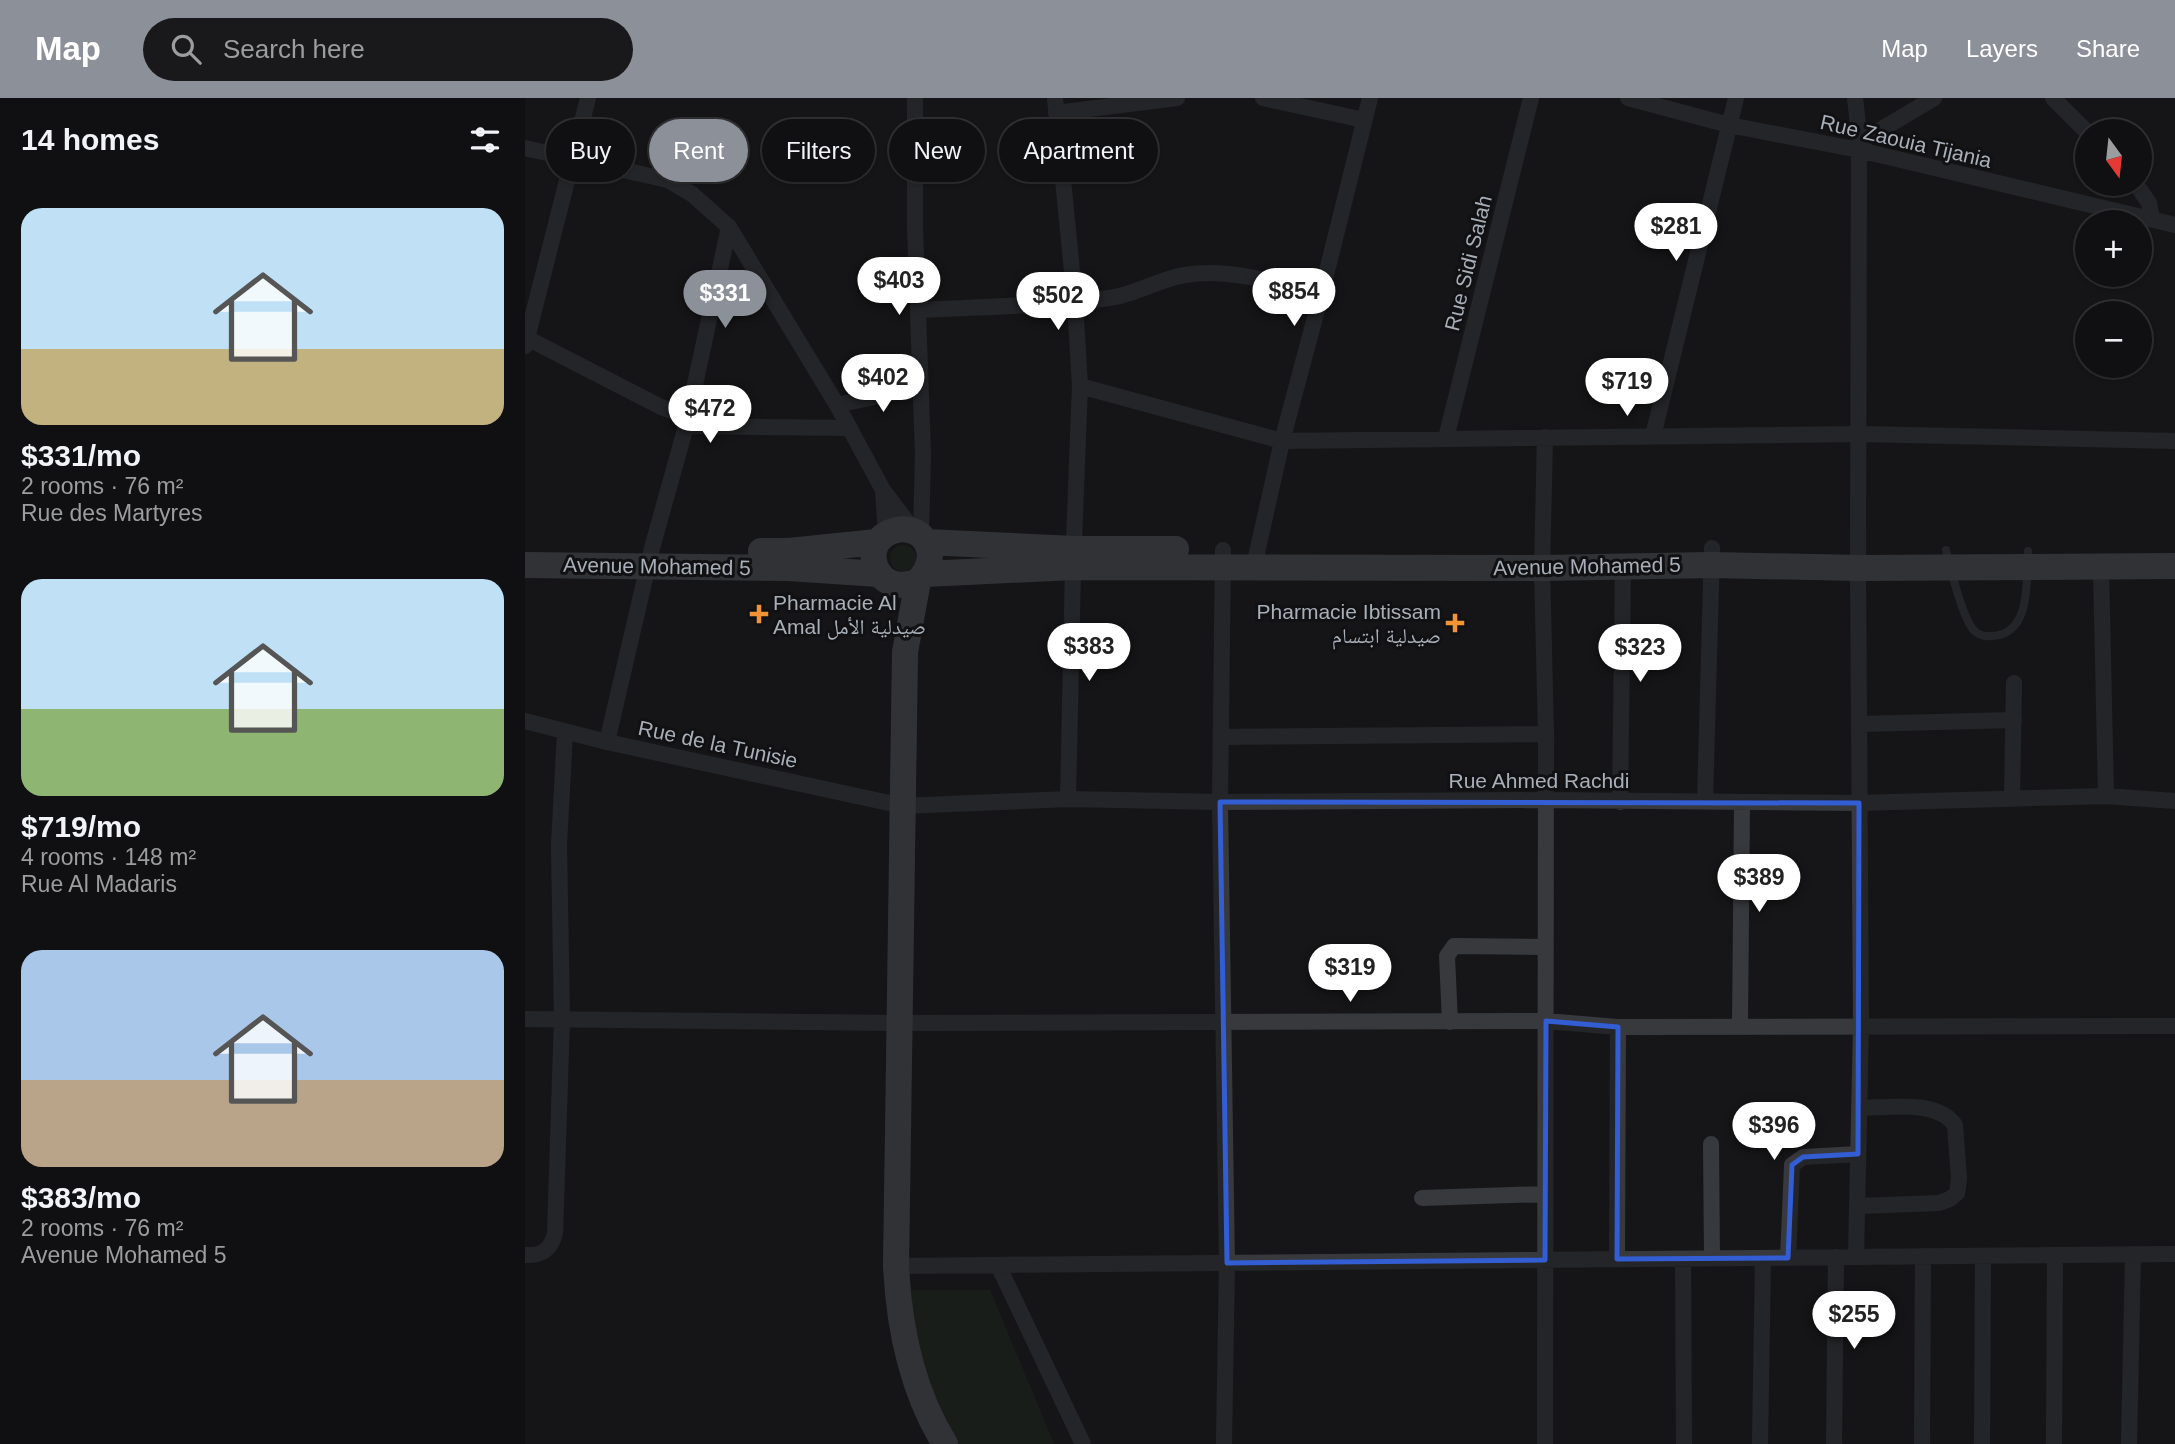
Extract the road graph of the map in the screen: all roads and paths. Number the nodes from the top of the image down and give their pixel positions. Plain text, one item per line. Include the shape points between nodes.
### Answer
1 (588, 98) edge
2 (915, 98) edge
3 (1177, 98) edge
4 (1263, 98) edge
5 (1370, 98) edge
6 (1531, 98) edge
7 (1628, 98) edge
8 (1736, 98) edge
9 (1855, 98) edge
10 (1934, 98) edge
11 (2053, 98) edge
12 (1056, 105) edge
13 (583, 119) edge
14 (1364, 120) junction
15 (2075, 121) edge
16 (1729, 125) junction
17 (1860, 146) junction
18 (525, 148) edge
19 (546, 153) edge
20 (635, 173) edge
21 (567, 182) edge
22 (2116, 210) edge
23 (2152, 219) edge
24 (2175, 225) edge
25 (729, 227) junction
26 (1321, 295) junction
27 (1075, 302) junction
28 (918, 310) junction
29 (526, 340) edge
30 (1080, 386) junction
31 (920, 387) junction
32 (837, 405) junction
33 (686, 422) junction
34 (850, 428) junction
35 (1860, 434) junction
36 (1653, 436) junction
37 (1545, 437) junction
38 (1446, 438) junction
39 (1282, 441) junction
40 (2175, 441) edge
41 (883, 490) junction
42 (920, 536) junction
43 (882, 538) junction
44 (525, 549) edge
45 (2175, 550) edge
46 (650, 556) junction
47 (1712, 556) junction
48 (1073, 558) junction
49 (1256, 558) junction
50 (1949, 558) junction
51 (1000, 559) junction
52 (1223, 559) junction
53 (1858, 559) junction
54 (2027, 559) junction
55 (789, 560) junction
56 (1542, 560) junction
57 (525, 565) edge
58 (1623, 566) junction
59 (2175, 566) edge
60 (2101, 567) junction
61 (922, 577) junction
62 (884, 578) junction
63 (905, 652) junction
64 (2014, 683) dead end
65 (2014, 720) junction
66 (525, 721) edge
67 (1860, 724) junction
68 (565, 732) junction
69 (1546, 734) junction
70 (1222, 737) junction
71 (607, 742) junction
72 (2106, 796) junction
73 (2012, 797) junction
74 (1068, 799) junction
75 (1545, 800) junction
76 (1705, 801) junction
77 (2175, 801) edge
78 (1220, 802) junction
79 (1620, 802) junction
80 (1742, 802) junction
81 (1859, 803) junction
82 (902, 806) junction
83 (1546, 947) junction
84 (562, 1018) junction
85 (525, 1019) edge
86 (1546, 1021) junction
87 (1450, 1022) junction
88 (898, 1023) junction
89 (1221, 1023) junction
90 (1861, 1025) junction
91 (1740, 1026) junction
92 (2175, 1026) edge
93 (1618, 1027) junction
94 (1859, 1108) junction
95 (1711, 1144) dead end
96 (1858, 1154) junction
97 (1545, 1194) junction
98 (1422, 1198) dead end
99 (1857, 1206) junction
100 (2133, 1254) junction
101 (2175, 1254) edge
102 (525, 1255) edge
103 (2055, 1255) junction
104 (1923, 1256) junction
105 (1983, 1256) junction
106 (1836, 1257) junction
107 (1856, 1257) junction
108 (1712, 1258) junction
109 (1763, 1258) junction
110 (1788, 1258) junction
111 (1616, 1259) junction
112 (1683, 1259) junction
113 (1545, 1260) junction
114 (1227, 1263) junction
115 (997, 1265) junction
116 (896, 1266) junction
117 (945, 1444) edge
118 (1083, 1444) edge
119 (1224, 1444) edge
120 (1545, 1444) edge
121 (1684, 1444) edge
122 (1760, 1444) edge
123 (1834, 1444) edge
124 (1923, 1444) edge
125 (1982, 1444) edge
126 (2054, 1444) edge
127 (2129, 1444) edge

1 - 13 street
2 - 28 street
3 - 12 street
4 - 14 street
5 - 14 street
6 - 38 street, Rue Sidi Salah
7 - 16 street, Rue Zaouia Tijania
8 - 16 street
9 - 17 street
10 - 17 street
11 - 15 street
12 - 27 street
14 - 26 street
16 - 17 street, Rue Zaouia Tijania
16 - 36 street
17 - 22 street, Rue Zaouia Tijania
17 - 35 street
18 - 19 street
20 - 25 street via 668,180 692,194
21 - 29 street
23 - 24 street, Rue Zaouia Tijania
25 - 32 street
25 - 33 street
26 - 27 street via 1216,273 1187,274 1114,298
26 - 39 street
27 - 28 street
27 - 30 street
28 - 31 street
29 - 33 street
30 - 39 street
30 - 48 street
31 - 32 street
31 - 42 street
32 - 34 street
33 - 34 street
33 - 46 street
34 - 41 street
35 - 36 street
35 - 40 street
35 - 53 street
36 - 37 street
37 - 38 street
37 - 56 street
38 - 39 street
39 - 49 street
41 - 42 street
41 - 43 street
42 - 43 main road via 900,529
42 - 51 main road
42 - 61 main road via 930,558
43 - 55 main road
43 - 62 main road via 873,553 874,564
44 - 46 main road, Avenue Mohamed 5
45 - 54 main road, Avenue Mohamed 5
46 - 55 main road, Avenue Mohamed 5
46 - 57 main road, Avenue Mohamed 5
46 - 71 street
47 - 53 main road, Avenue Mohamed 5
47 - 56 main road, Avenue Mohamed 5
47 - 58 main road, Avenue Mohamed 5
47 - 76 street
48 - 51 main road, Avenue Mohamed 5
48 - 52 main road, Avenue Mohamed 5
48 - 74 street
49 - 52 main road, Avenue Mohamed 5
49 - 56 main road, Avenue Mohamed 5
50 - 53 main road, Avenue Mohamed 5
50 - 54 main road, Avenue Mohamed 5
50 - 54 lane via 1971,627 1988,637 2010,631 2021,618
51 - 61 main road
52 - 70 street
53 - 67 street
54 - 60 main road, Avenue Mohamed 5
55 - 62 main road
56 - 58 main road, Avenue Mohamed 5
56 - 69 street
58 - 79 street
59 - 60 main road, Avenue Mohamed 5
60 - 72 street
61 - 62 main road via 898,586
61 - 63 main road
62 - 63 main road
63 - 82 main road
64 - 65 street
65 - 67 street
65 - 73 street
66 - 68 street, Rue de la Tunisie
67 - 81 street
68 - 71 street, Rue de la Tunisie
68 - 84 street via 559,845
69 - 70 street
69 - 75 street
70 - 78 street
71 - 82 street, Rue de la Tunisie
72 - 73 street, Rue Ahmed Rachdi
72 - 77 street, Rue Ahmed Rachdi
73 - 81 street, Rue Ahmed Rachdi
74 - 78 street, Rue Ahmed Rachdi
74 - 82 street, Rue Ahmed Rachdi
75 - 78 street, Rue Ahmed Rachdi
75 - 79 street, Rue Ahmed Rachdi
75 - 83 street
76 - 79 street, Rue Ahmed Rachdi
76 - 80 street, Rue Ahmed Rachdi
78 - 89 street
80 - 81 street, Rue Ahmed Rachdi
80 - 91 street
81 - 90 street
82 - 88 main road
83 - 86 street
83 - 87 street via 1454,946 1447,956
84 - 85 street
84 - 88 street
84 - 102 street via 555,1233 544,1252
86 - 87 street
86 - 93 street
86 - 97 street
87 - 89 street
88 - 89 street
88 - 116 main road
89 - 114 street
90 - 91 street
90 - 92 street
90 - 94 street
91 - 93 street
93 - 111 street
94 - 96 street
94 - 99 street via 1931,1108 1943,1113 1955,1125 1959,1179 1957,1192 1939,1203
95 - 108 street
96 - 99 street
96 - 110 street via 1803,1157 1793,1164
97 - 98 street
97 - 113 street
99 - 107 street
100 - 101 street
100 - 103 street
100 - 127 street
103 - 105 street
103 - 126 street
104 - 105 street
104 - 107 street
104 - 124 street
105 - 125 street
106 - 107 street
106 - 110 street
106 - 123 street
108 - 109 street
108 - 112 street
109 - 110 street
109 - 122 street
111 - 112 street
111 - 113 street
112 - 121 street
113 - 114 street
113 - 120 street
114 - 115 street
114 - 119 street
115 - 116 street
115 - 118 street
116 - 117 main road via 900,1313 916,1382

